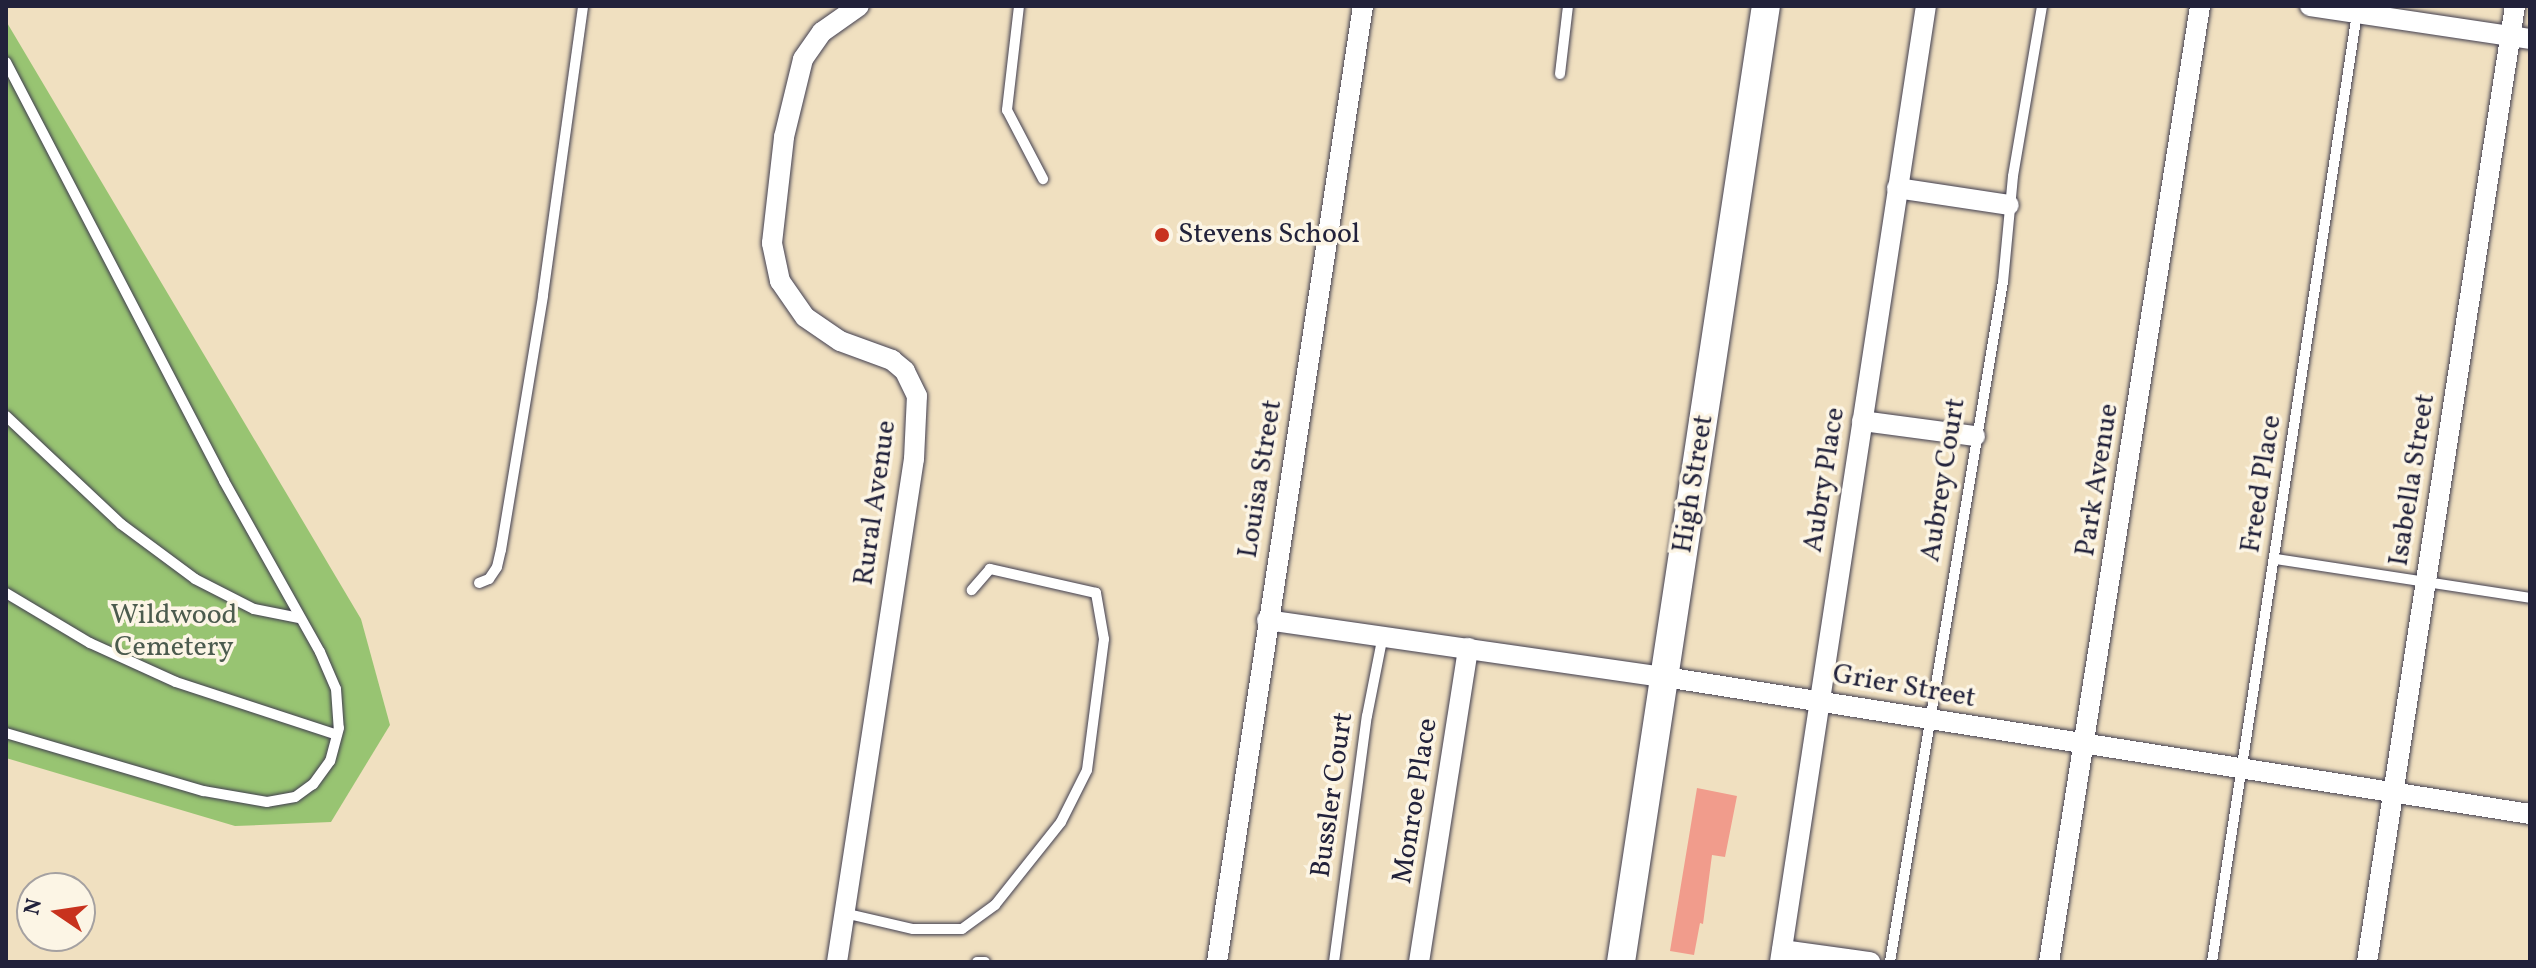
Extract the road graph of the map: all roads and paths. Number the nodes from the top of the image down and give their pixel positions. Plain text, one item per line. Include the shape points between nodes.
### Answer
1 (583, 6) edge
2 (859, 6) edge
3 (1019, 6) edge
4 (1363, 6) edge
5 (1568, 6) edge
6 (1766, 6) edge
7 (1926, 6) edge
8 (2042, 6) edge
9 (2200, 6) edge
10 (2310, 6) edge
11 (2515, 6) edge
12 (2357, 13) junction
13 (2520, 38) edge
14 (6, 62) edge
15 (1560, 74) dead end
16 (1043, 179) dead end
17 (1897, 188) junction
18 (2009, 205) junction
19 (6, 416) edge
20 (1862, 421) junction
21 (1968, 435) junction
22 (2276, 559) junction
23 (2426, 582) junction
24 (479, 583) dead end
25 (972, 590) dead end
26 (6, 593) edge
27 (2530, 598) edge
28 (299, 618) junction
29 (1267, 620) junction
30 (1383, 635) junction
31 (1468, 648) junction
32 (1665, 677) junction
33 (1818, 701) junction
34 (1932, 721) junction
35 (6, 733) edge
36 (337, 735) junction
37 (2083, 746) junction
38 (2242, 768) junction
39 (2394, 793) junction
40 (2530, 814) edge
41 (844, 913) junction
42 (1781, 956) edge
43 (837, 962) edge
44 (977, 962) edge
45 (985, 962) edge
46 (1217, 962) edge
47 (1334, 962) edge
48 (1419, 962) edge
49 (1621, 962) edge
50 (1870, 962) edge
51 (1890, 962) edge
52 (2049, 962) edge
53 (2212, 962) edge
54 (2367, 962) edge

1 - 24 lane via 501,550 489,579
2 - 41 street, Rural Avenue via 822,32 803,59 784,137 772,243 780,281 805,317 840,341 892,360 905,371 917,396 914,459
3 - 16 lane via 1007,110
4 - 29 street, Louisa Street
5 - 15 lane
6 - 32 main road, High Street
7 - 17 street, Aubry Place
8 - 18 lane, Aubrey Court
9 - 37 street, Park Avenue
10 - 12 street
11 - 13 street, Isabella Street
12 - 13 street
12 - 22 lane, Freed Place
13 - 23 street, Isabella Street
14 - 28 lane
17 - 18 street
17 - 20 street, Aubry Place
18 - 21 lane, Aubrey Court via 2003,282
19 - 28 lane via 121,524 195,579 254,609
20 - 21 street
20 - 33 street, Aubry Place
21 - 34 lane, Aubrey Court
22 - 23 lane
22 - 38 lane, Freed Place
23 - 27 lane
23 - 39 street, Isabella Street
25 - 41 lane via 990,569 1096,593 1104,639 1087,770 1061,822 995,905 962,929 913,929
26 - 36 lane via 90,643 176,682
28 - 36 lane via 336,689
29 - 30 street, Grier Street
29 - 46 street, Louisa Street
30 - 31 street, Grier Street
30 - 47 lane, Bussler Court
31 - 32 street, Grier Street
31 - 48 street, Monroe Place
32 - 33 street, Grier Street
32 - 49 main road, High Street
33 - 34 street, Grier Street
33 - 42 street, Aubry Place
34 - 37 street, Grier Street
34 - 51 lane, Aubrey Court
35 - 36 lane via 203,791 267,802 295,797 313,784 330,761
37 - 38 street, Grier Street
37 - 52 street, Park Avenue
38 - 39 street, Grier Street
38 - 53 lane, Freed Place
39 - 40 street, Grier Street
39 - 54 street, Isabella Street
41 - 43 street, Rural Avenue
42 - 50 street
44 - 45 lane

